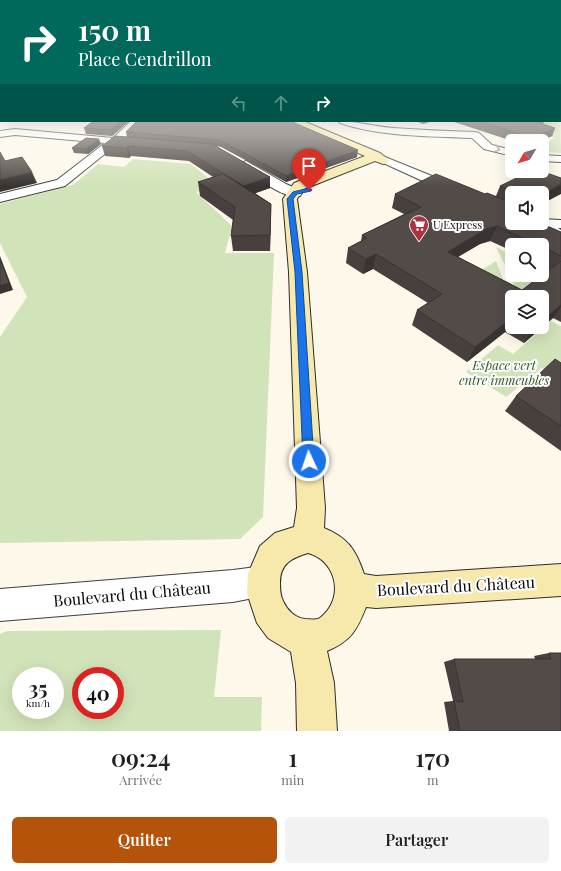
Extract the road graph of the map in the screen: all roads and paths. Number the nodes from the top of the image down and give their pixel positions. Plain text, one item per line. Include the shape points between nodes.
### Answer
1 (136, 122) edge
2 (296, 122) edge
3 (346, 122) edge
4 (0, 134) edge
5 (115, 141) junction
6 (146, 144) edge
7 (505, 151) edge
8 (380, 158) junction
9 (549, 158) edge
10 (234, 159) edge
11 (561, 159) edge
12 (295, 193) junction
13 (466, 195) edge
14 (0, 198) edge
15 (549, 224) edge
16 (561, 224) edge
17 (549, 230) edge
18 (561, 235) edge
19 (308, 538) junction
20 (561, 580) edge
21 (263, 581) junction
22 (351, 588) junction
23 (0, 605) edge
24 (307, 639) junction
25 (317, 731) edge

1 - 5 street
2 - 8 street
3 -> 7 street via 361,127 393,131 475,136 488,147
4 - 5 street via 16,132
5 - 6 street
5 - 14 street via 61,183
8 - 12 street via 338,179
8 - 13 street
9 - 11 street
10 - 12 street
12 - 19 street via 290,199 290,207 298,272 311,508
15 - 16 street
17 - 18 street
19 - 21 street via 295,539 273,554 266,566
19 - 22 street via 320,541 340,556 347,568
20 - 22 street, Boulevard du Château via 376,592
21 - 23 street, Boulevard du Château via 233,586
21 - 24 street via 263,597 272,617 292,635
22 - 24 street via 346,614 336,627 322,636
24 - 25 street via 315,683

